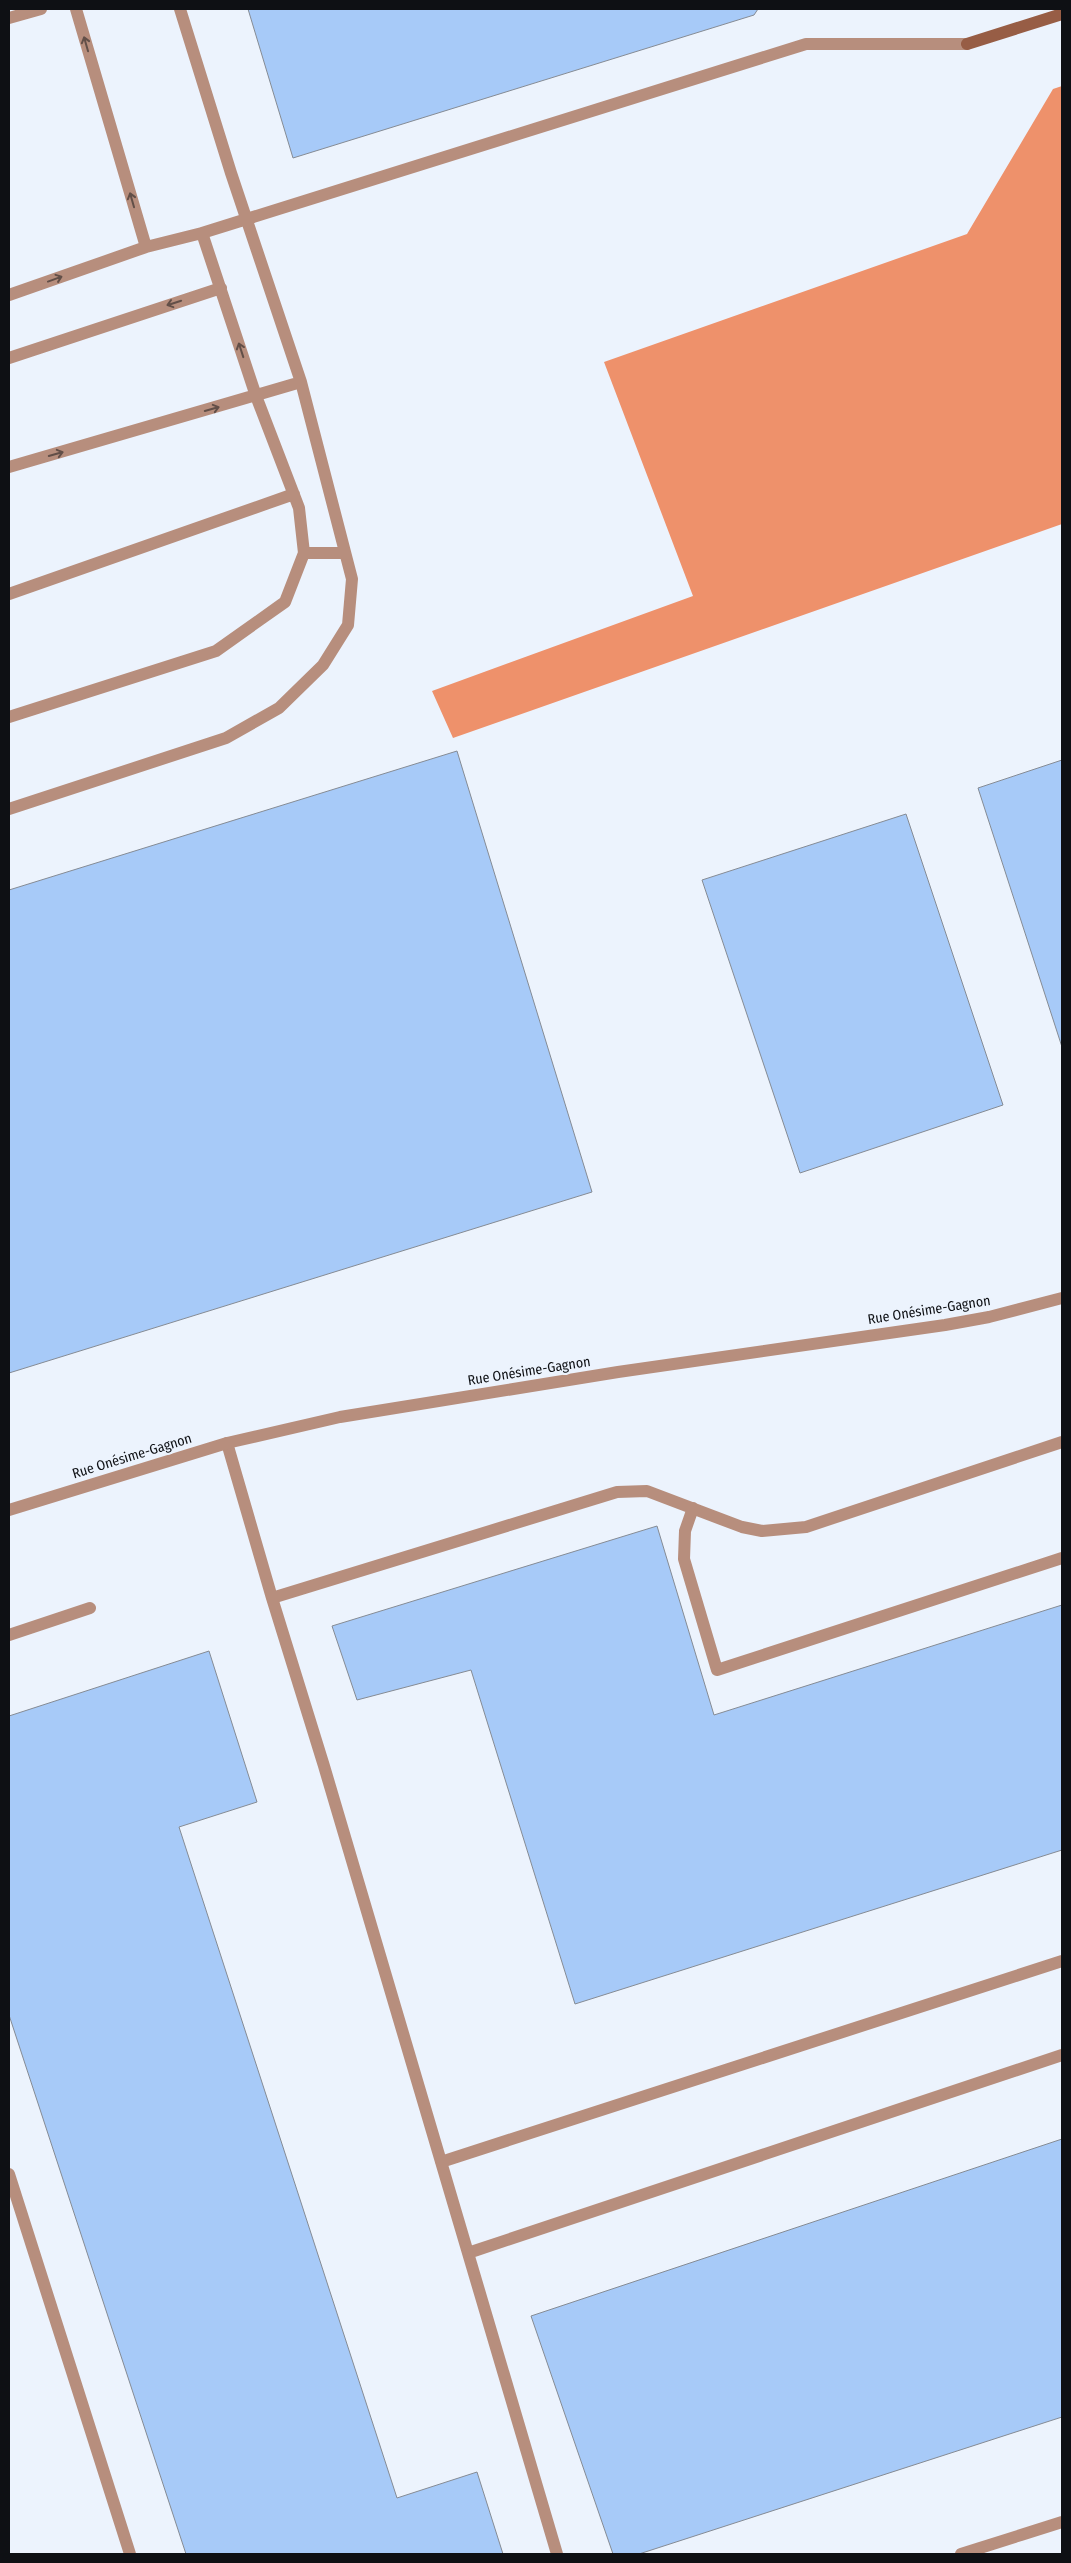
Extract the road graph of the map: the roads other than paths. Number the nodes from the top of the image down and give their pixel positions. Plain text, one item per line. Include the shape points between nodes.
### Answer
1 (40, 9) edge
2 (76, 9) edge
3 (180, 9) edge
4 (1062, 14) edge
5 (9, 18) edge
6 (246, 219) junction
7 (202, 233) junction
8 (146, 247) junction
9 (221, 288) junction
10 (9, 295) edge
11 (9, 358) edge
12 (301, 382) junction
13 (256, 396) junction
14 (9, 467) edge
15 (294, 494) junction
16 (304, 553) junction
17 (346, 553) junction
18 (9, 594) edge
19 (9, 717) edge
20 (9, 808) edge
21 (1062, 1298) edge
22 (1062, 1442) edge
23 (227, 1443) junction
24 (693, 1508) junction
25 (9, 1510) edge
26 (1062, 1558) edge
27 (272, 1598) junction
28 (90, 1608) dead end
29 (9, 1635) edge
30 (1062, 1962) edge
31 (1062, 2055) edge
32 (441, 2162) junction
33 (9, 2174) edge
34 (468, 2253) junction
35 (1062, 2522) edge
36 (130, 2554) edge
37 (557, 2554) edge
38 (961, 2554) edge

1 - 5 street
8 -> 2 street
3 - 6 street
4 - 6 street via 967,44 806,44
6 - 7 street
6 - 12 street
7 - 8 street
7 - 9 street
10 -> 8 street
9 -> 11 street
13 -> 9 street
12 - 13 street
12 - 17 street
14 -> 13 street
13 - 15 street
15 - 16 street via 299,508
15 - 18 street
16 - 17 street
16 - 19 street via 285,602 216,651
17 - 20 street via 352,579 348,625 324,665 280,708 226,738
21 - 23 street, Rue Onésime-Gagnon via 945,1325 394,1407
22 - 24 street via 806,1527 762,1531 742,1527
23 - 25 street, Rue Onésime-Gagnon
23 - 27 street
24 - 26 street via 685,1531 684,1559 717,1670
24 - 27 street via 647,1491 617,1492
27 - 32 street
28 - 29 street
30 - 32 street
31 - 34 street
32 - 34 street
33 - 36 street
34 - 37 street
35 - 38 street

